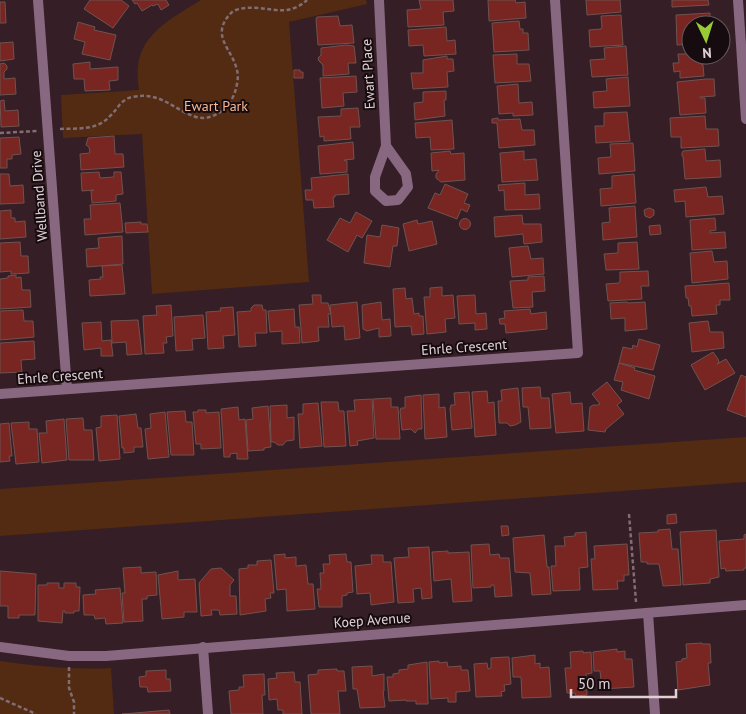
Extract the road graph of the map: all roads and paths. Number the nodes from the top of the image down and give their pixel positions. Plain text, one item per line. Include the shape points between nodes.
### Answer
1 (38, 0) edge
2 (307, 0) edge
3 (379, 0) edge
4 (554, 0) edge
5 (738, 0) edge
6 (241, 5) dead end
7 (280, 6) dead end
8 (746, 119) edge
9 (48, 130) junction
10 (0, 133) edge
11 (386, 146) junction
12 (67, 389) junction
13 (0, 394) edge
14 (629, 514) dead end
15 (746, 605) edge
16 (648, 612) junction
17 (636, 613) junction
18 (0, 647) edge
19 (203, 647) junction
20 (69, 656) junction
21 (0, 698) edge
22 (36, 714) edge
23 (74, 714) edge
24 (208, 714) edge
25 (655, 714) edge

1 - 9 street, Wellband Drive
2 - 7 path via 295,7
3 - 11 street, Ewart Place
4 - 12 street, Ehrle Crescent via 578,353
5 - 8 street
6 - 9 path via 230,14 222,29 223,41 238,78 234,94 220,112 203,118 195,117 159,98 131,97 94,126
9 - 10 path
9 - 12 street, Wellband Drive
11 - 11 street, Ewart Place via 375,177 375,191 386,201 398,200 408,186 406,174
12 - 13 street, Ehrle Crescent
14 - 17 path
15 - 16 street, Koep Avenue
16 - 17 street, Koep Avenue
16 - 25 street
17 - 19 street, Koep Avenue
18 - 20 street, Koep Avenue
19 - 20 street, Koep Avenue
19 - 24 street
20 - 23 path via 69,688
21 - 22 path

